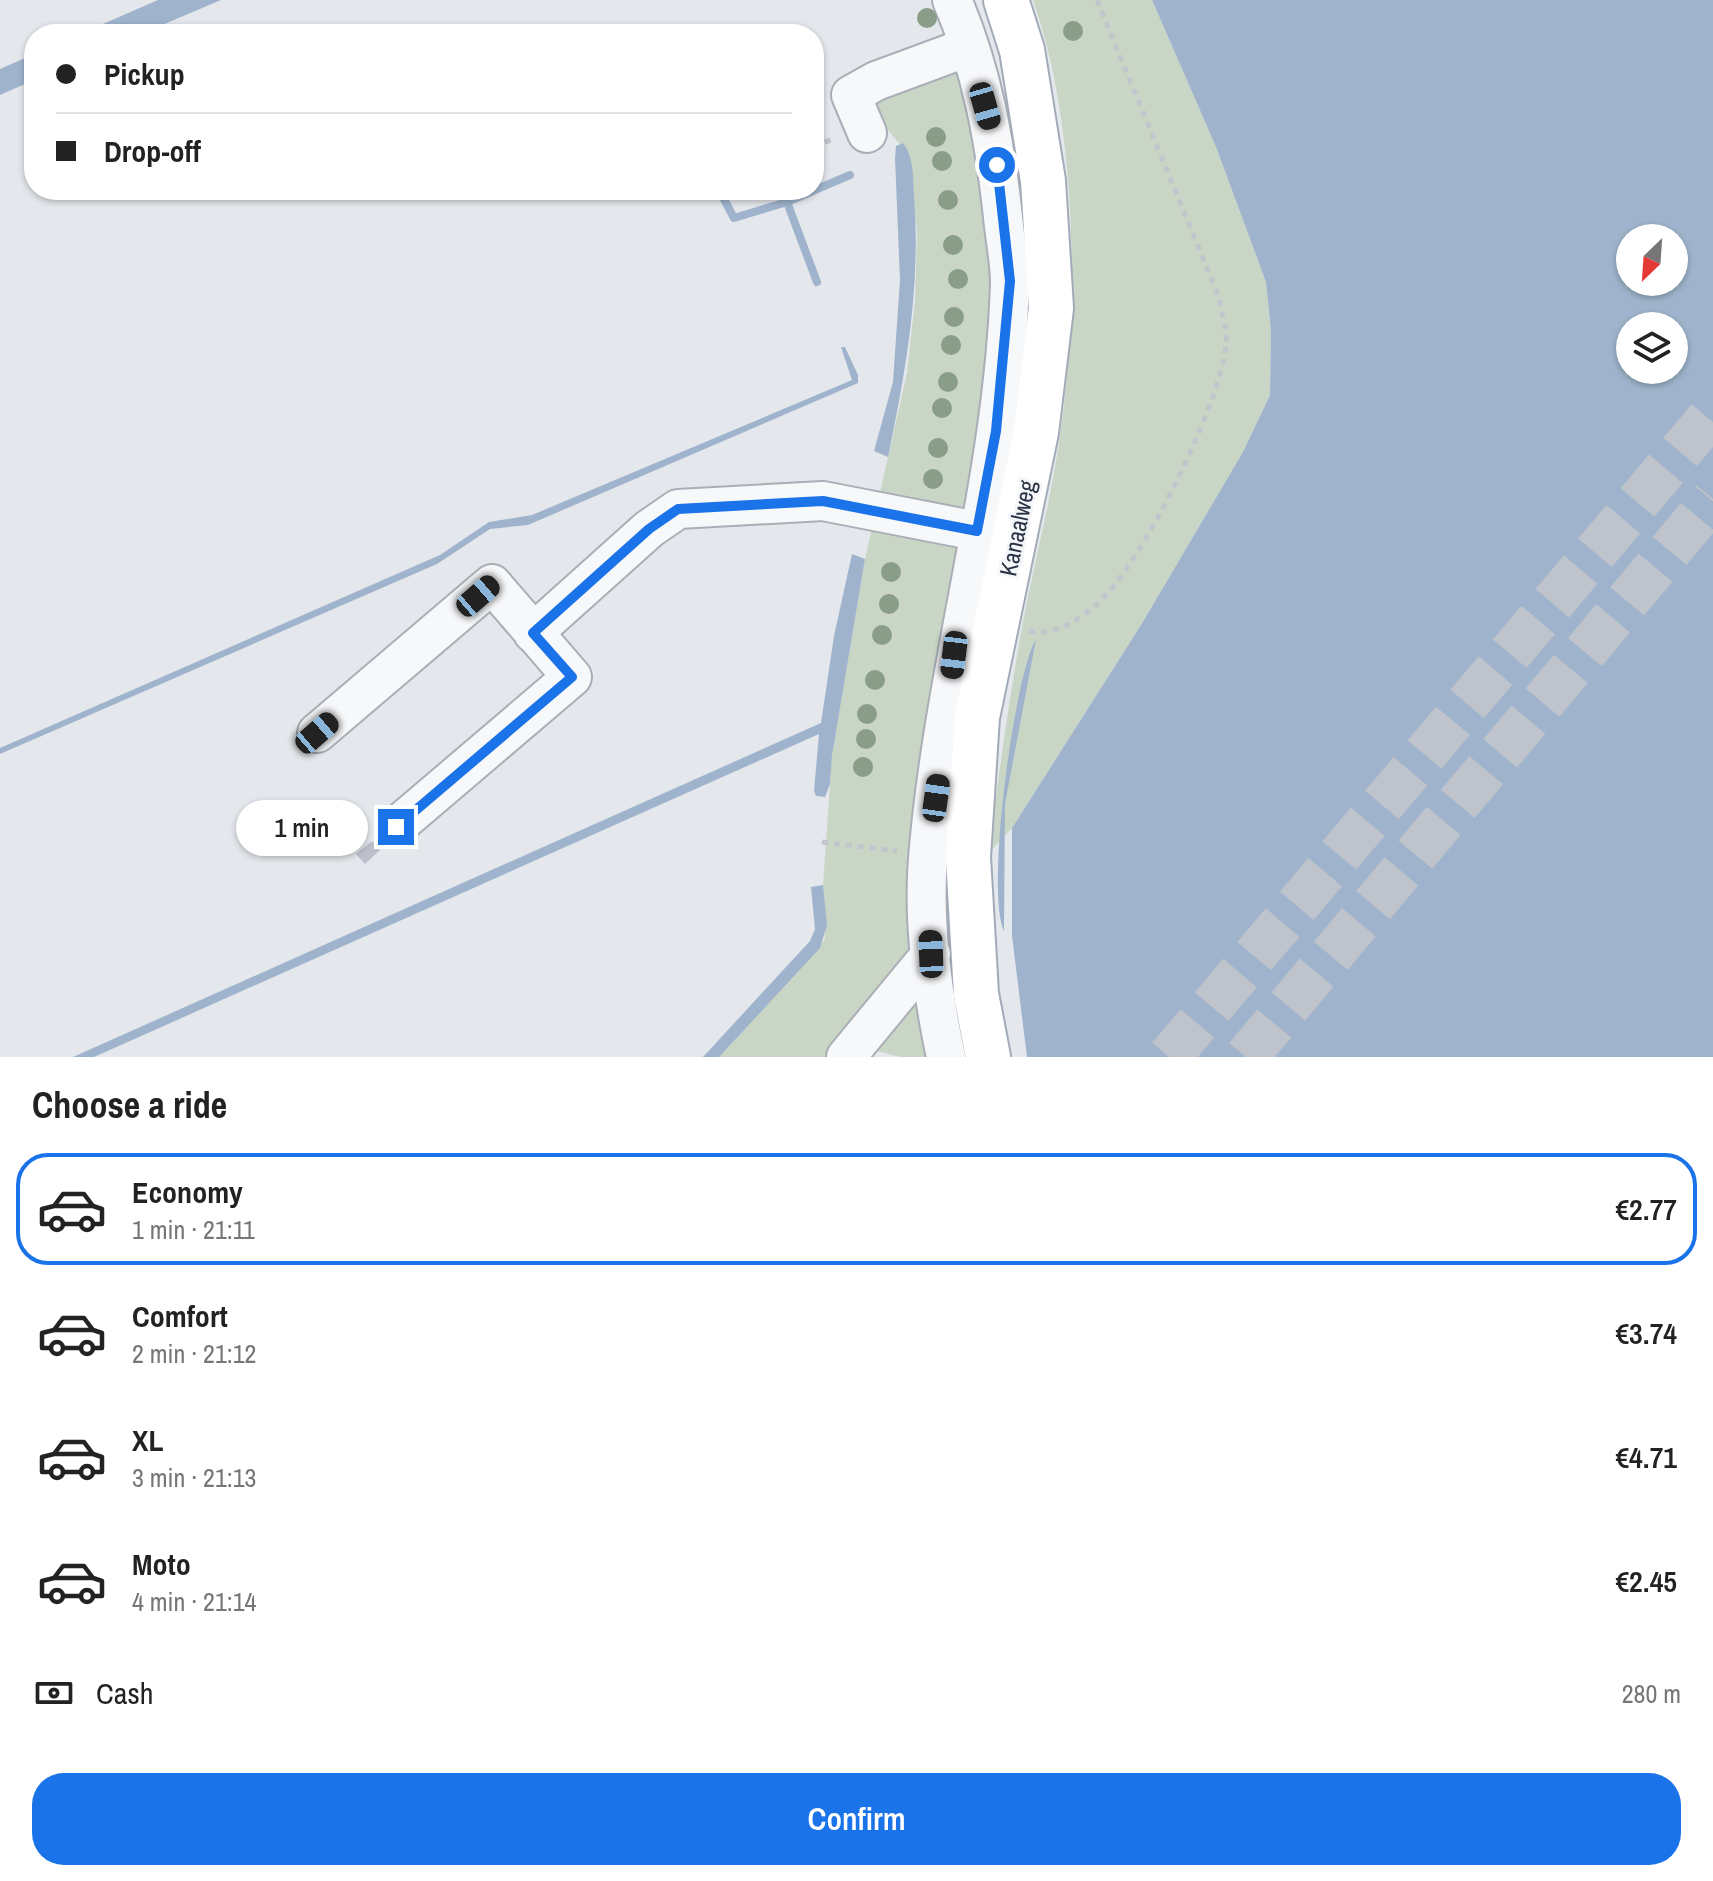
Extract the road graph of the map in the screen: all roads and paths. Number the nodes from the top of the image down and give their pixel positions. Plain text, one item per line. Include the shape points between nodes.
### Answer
1 (952, 0) edge
2 (1006, 0) edge
3 (1097, 0) edge
4 (968, 47) junction
5 (867, 133) dead end
6 (977, 531) junction
7 (997, 624) junction
8 (533, 633) junction
9 (317, 733) dead end
10 (396, 827) dead end
11 (822, 842) dead end
12 (928, 855) junction
13 (931, 954) junction
14 (851, 1056) edge
15 (946, 1057) edge
16 (988, 1057) edge

1 - 4 street
2 - 7 main road, Kanaalweg via 1022,50 1043,181 1051,308 1036,432
3 - 7 path via 1219,297 1227,343 1203,426 1172,489 1098,604 1066,627 1037,632
4 - 5 street via 851,95
4 - 6 street via 994,136 1010,281 996,431
6 - 8 street via 823,501 678,509
6 - 12 street via 954,655
7 - 16 main road, Kanaalweg via 977,717 968,857 976,994
8 - 9 street via 492,584
8 - 10 street via 572,677
11 - 12 path
12 - 13 street
13 - 14 street
13 - 15 street

